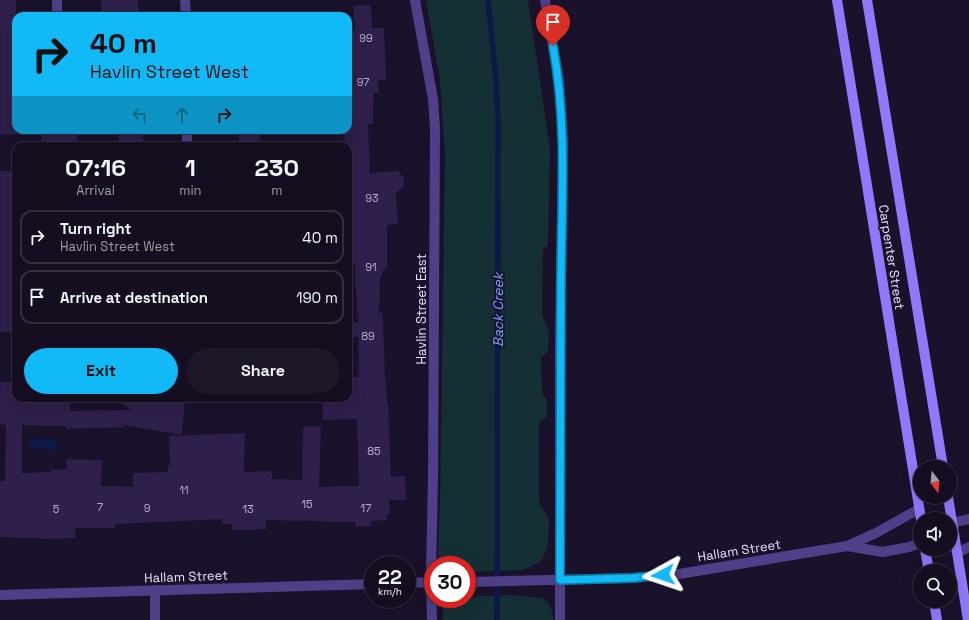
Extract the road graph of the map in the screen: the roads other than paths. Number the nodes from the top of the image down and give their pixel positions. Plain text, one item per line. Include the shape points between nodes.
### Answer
1 (57, 0) edge
2 (185, 0) edge
3 (415, 0) edge
4 (545, 0) edge
5 (837, 0) edge
6 (867, 0) edge
7 (57, 12) edge
8 (186, 12) edge
9 (942, 460) edge
10 (920, 512) edge
11 (913, 517) edge
12 (969, 519) edge
13 (957, 522) edge
14 (847, 546) junction
15 (913, 546) edge
16 (969, 547) edge
17 (957, 554) joint
18 (432, 556) edge
19 (560, 580) junction
20 (476, 581) edge
21 (364, 584) edge
22 (155, 590) junction
23 (0, 595) edge
24 (432, 608) edge
25 (935, 608) edge
26 (155, 620) edge
27 (432, 620) edge
28 (560, 620) edge
29 (937, 620) edge
30 (968, 620) edge

1 - 7 street
2 - 8 street
3 - 18 street, Havlin Street East via 433,99 435,128
4 - 19 street via 559,81 563,141
5 - 10 street, Carpenter Street
6 - 9 street, Carpenter Street
11 - 14 street, Hallam Street
12 - 13 street
14 - 15 street, Hallam Street via 883,552
14 - 19 street, Hallam Street via 679,574
16 - 17 street
17 - 30 street
19 - 20 street, Hallam Street
19 - 28 street
21 - 22 street, Hallam Street
22 - 23 street, Hallam Street
22 - 26 street
24 - 27 street, Havlin Street East
25 - 29 street

